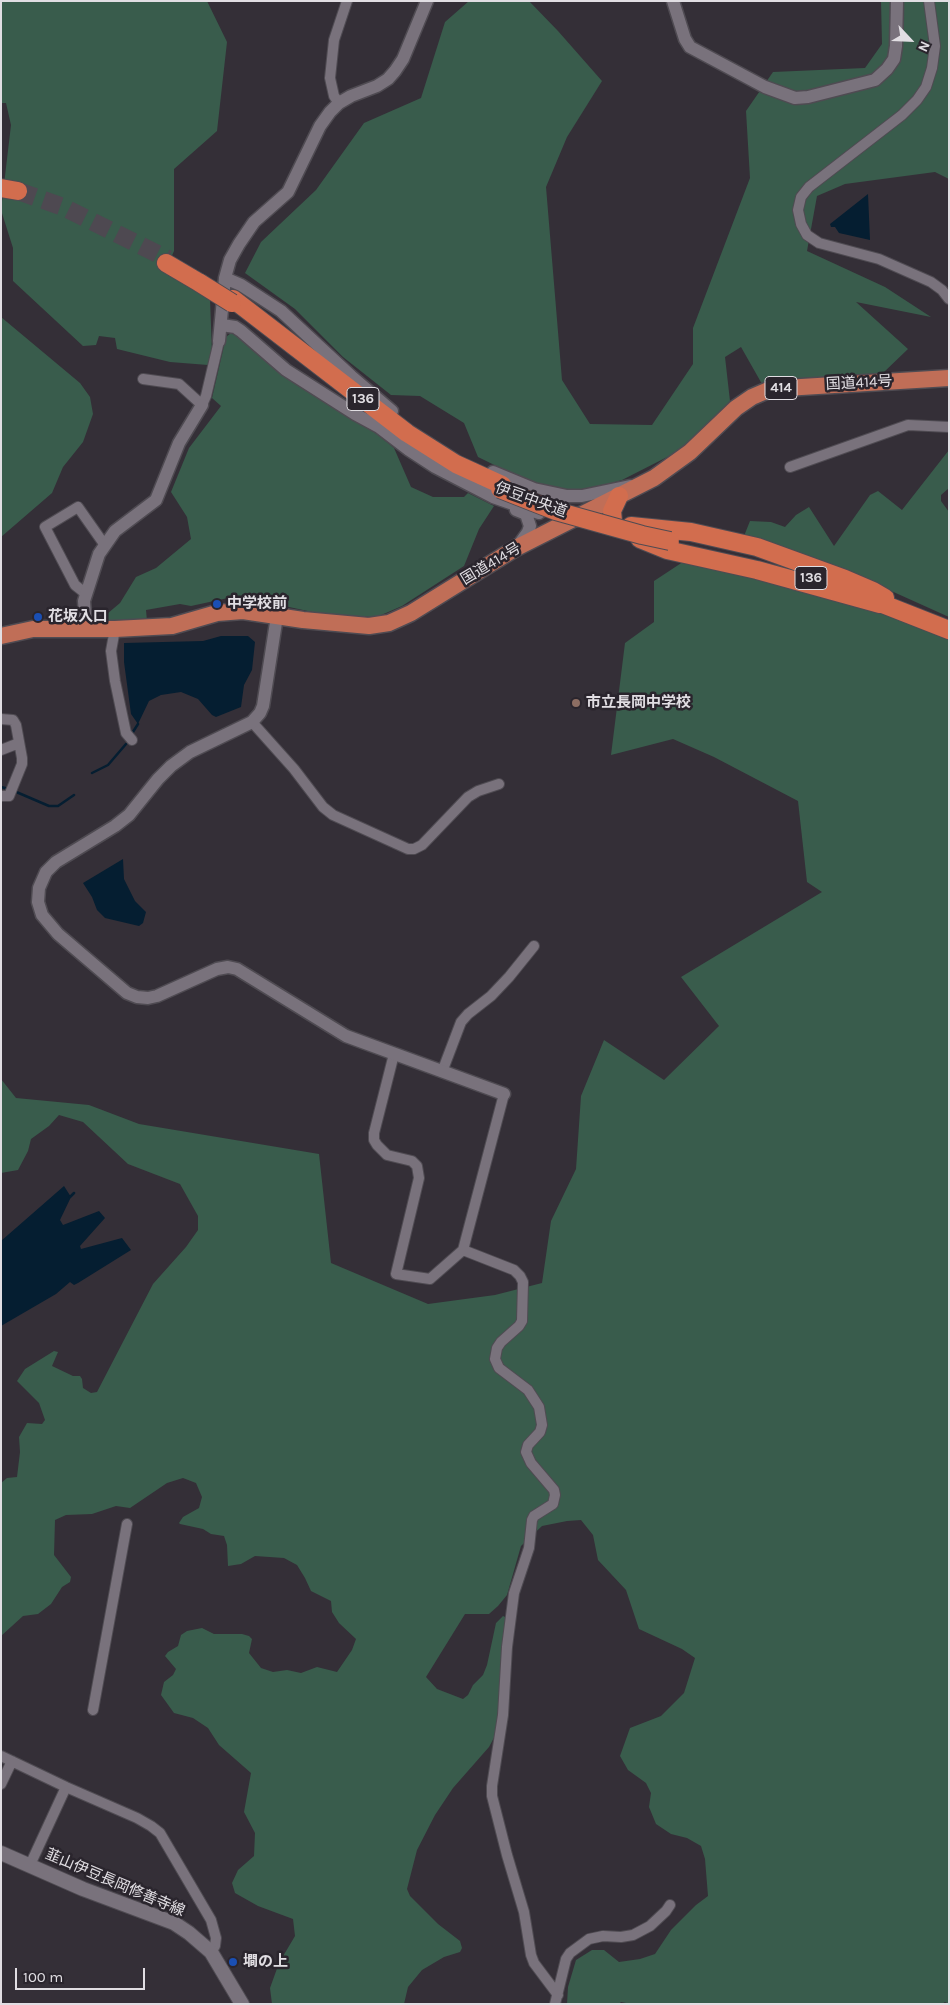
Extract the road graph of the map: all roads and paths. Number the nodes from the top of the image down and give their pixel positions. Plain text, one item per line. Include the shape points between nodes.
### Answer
1 (347, 1) edge
2 (427, 1) edge
3 (672, 1) edge
4 (897, 1) edge
5 (930, 1) edge
6 (339, 103) junction
7 (167, 261) tunnel mouth
8 (225, 278) junction
9 (949, 299) edge
10 (235, 302) junction
11 (222, 325) junction
12 (219, 341) joint
13 (285, 342) junction
14 (351, 376) junction
15 (949, 378) edge
16 (143, 379) dead end
17 (202, 405) junction
18 (379, 427) junction
19 (949, 427) edge
20 (790, 467) dead end
21 (644, 483) junction
22 (501, 488) junction
23 (620, 496) junction
24 (577, 516) junction
25 (613, 521) junction
26 (104, 544) junction
27 (516, 548) junction
28 (85, 593) junction
29 (885, 602) junction
30 (277, 616) junction
31 (949, 625) edge
32 (86, 628) junction
33 (115, 629) junction
34 (949, 630) edge
35 (1, 636) edge
36 (1, 719) edge
37 (252, 722) junction
38 (132, 740) dead end
39 (19, 743) junction
40 (1, 750) edge
41 (499, 784) dead end
42 (5, 796) edge
43 (534, 946) dead end
44 (394, 1054) junction
45 (442, 1072) junction
46 (504, 1094) joint
47 (464, 1250) junction
48 (127, 1524) dead end
49 (92, 1710) dead end
50 (1, 1756) edge
51 (12, 1760) junction
52 (1, 1784) edge
53 (66, 1787) junction
54 (1, 1853) edge
55 (30, 1865) junction
56 (670, 1905) dead end
57 (211, 1952) junction
58 (556, 1999) edge
59 (242, 2004) edge

1 - 6 street via 334,40 330,78
2 - 6 street via 403,60 395,71 377,86
3 - 4 street via 690,47 765,87 795,98 875,80 887,69 894,59 896,46
5 - 9 street via 935,46 926,87 902,115 809,187 801,197 798,210 807,235 819,243 879,259 931,282
6 - 8 street via 320,126 288,192 254,222 242,238
7 - 10 highway, 伊豆中央道 / 136, bridge
8 - 11 street
8 - 14 street via 280,311
10 - 13 highway, 伊豆中央道 / 136
10 - 14 highway via 258,312
10 - 22 highway, 伊豆中央道 / 136 via 407,433
11 - 12 street
11 - 18 street via 235,327 303,381
12 - 17 street
13 - 18 highway
13 - 22 highway, 伊豆中央道 / 136 via 428,453
14 - 22 street via 409,424
15 - 21 highway, 国道414号 / 414 via 766,391 743,402 690,452
16 - 17 street via 178,384
17 - 26 street via 179,443 156,500 114,531
18 - 22 street via 435,467
19 - 20 street via 908,425
21 - 22 street via 582,496
21 - 23 highway, 国道414号 / 414
22 - 24 street via 524,489
22 - 24 street via 538,512
22 - 27 street via 528,517 528,532
22 - 29 highway, 伊豆中央道 / 136, bridge via 556,511 636,534 735,553
23 - 24 highway, 国道414号 / 414
23 - 25 highway via 612,511
24 - 25 highway
24 - 27 highway, 国道414号 / 414
24 - 29 highway via 667,550
25 - 29 highway via 691,532 757,546 873,590
26 - 28 street
26 - 28 street via 78,507 45,528 75,585
27 - 30 highway, 国道414号 / 414 via 411,613 389,622 370,626
28 - 32 street
29 - 31 highway, 伊豆中央道 / 136
29 - 34 highway, 伊豆中央道 / 136
30 - 33 highway, 国道414号 / 414 via 243,611 217,613 172,626
30 - 37 street via 263,706
32 - 33 highway, 国道414号 / 414
32 - 35 highway, 国道414号 / 414 via 33,629
33 - 38 street via 111,651 126,733
36 - 39 street via 13,720
37 - 41 street via 323,807 333,815 408,849 422,845 468,797
37 - 44 street via 190,752 158,779 129,815 56,862 46,872 39,888 38,902 42,915 58,934 127,993 137,997 157,996 228,967 237,969 346,1036
39 - 40 street
39 - 42 street via 22,764
43 - 45 street via 491,996 461,1022
44 - 45 street
44 - 47 street via 374,1140 387,1155 412,1161 417,1166 419,1178 396,1274 430,1279
45 - 46 street
46 - 47 street
47 - 58 street via 514,1270 523,1282 522,1321 501,1342 496,1359 499,1368 528,1390 539,1407 540,1432 528,1444 526,1452 555,1495 553,1504 532,1520 529,1548 514,1593 503,1715 492,1786 524,1912 531,1955
48 - 49 street
50 - 51 street
51 - 52 street
51 - 53 street
53 - 55 street
53 - 57 street via 137,1818 160,1833 211,1920 216,1938
54 - 55 main road, 韮山伊豆長岡修善寺線
55 - 57 main road, 韮山伊豆長岡修善寺線 via 174,1923
56 - 58 street via 650,1926 634,1934 589,1939 570,1953
57 - 59 main road, 韮山伊豆長岡修善寺線

